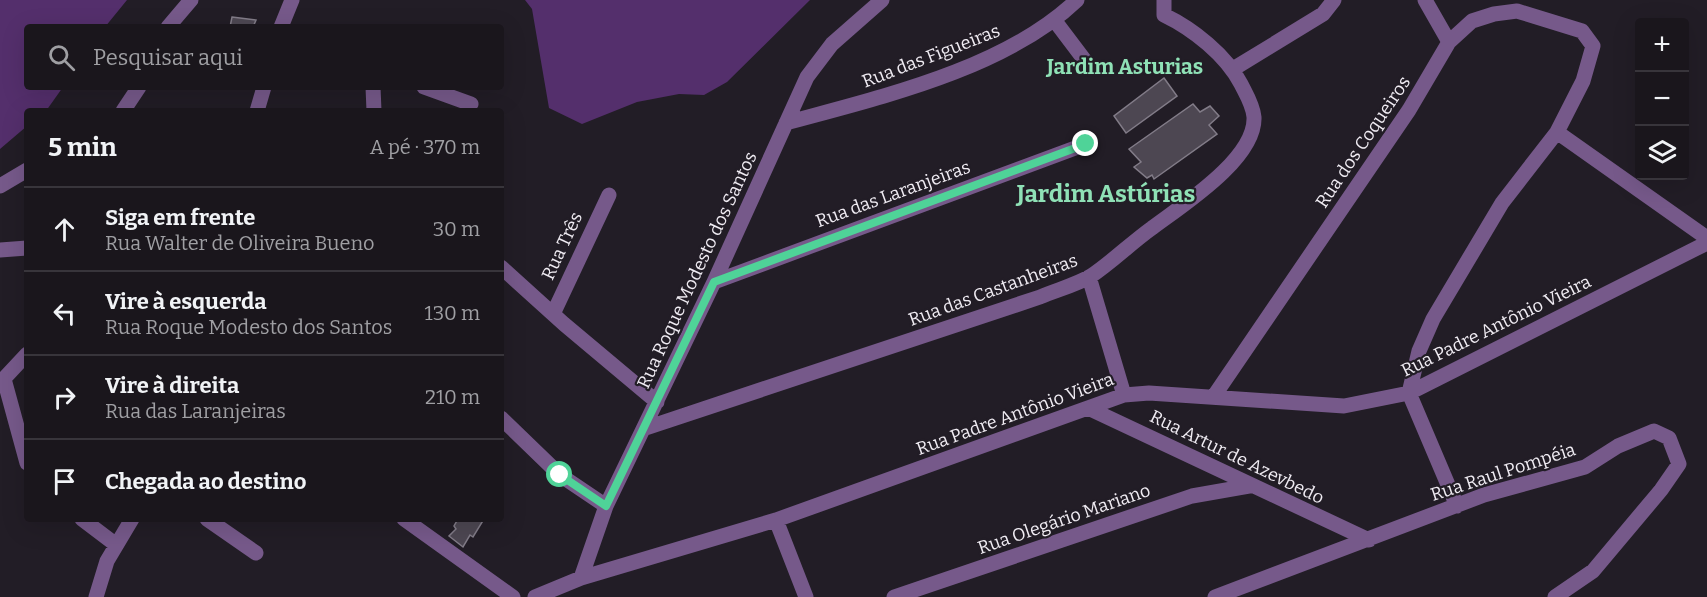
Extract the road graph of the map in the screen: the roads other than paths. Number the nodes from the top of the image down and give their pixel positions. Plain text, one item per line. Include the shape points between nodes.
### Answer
1 (191, 0) edge
2 (292, 0) edge
3 (882, 0) edge
4 (1077, 0) edge
5 (1164, 0) edge
6 (1334, 0) edge
7 (1425, 0) edge
8 (1055, 21) junction
9 (171, 24) edge
10 (284, 24) edge
11 (1449, 42) junction
12 (1089, 66) dead end
13 (1233, 69) junction
14 (137, 90) edge
15 (263, 90) edge
16 (373, 90) edge
17 (432, 90) edge
18 (471, 105) dead end
19 (125, 108) edge
20 (258, 108) edge
21 (374, 108) edge
22 (786, 123) junction
23 (1557, 132) junction
24 (1086, 144) dead end
25 (24, 172) edge
26 (0, 186) edge
27 (609, 195) dead end
28 (1707, 240) edge
29 (24, 248) edge
30 (0, 250) edge
31 (504, 270) edge
32 (1089, 277) junction
33 (714, 282) junction
34 (552, 314) junction
35 (24, 357) edge
36 (1, 380) edge
37 (1409, 393) junction
38 (1124, 395) junction
39 (1214, 396) junction
40 (657, 402) junction
41 (1088, 408) junction
42 (504, 421) edge
43 (643, 429) junction
44 (24, 453) edge
45 (1249, 486) junction
46 (606, 506) junction
47 (1457, 506) junction
48 (776, 520) junction
49 (86, 522) edge
50 (130, 522) edge
51 (211, 522) edge
52 (408, 522) edge
53 (1369, 540) junction
54 (115, 544) junction
55 (256, 552) dead end
56 (581, 578) junction
57 (96, 597) edge
58 (513, 597) edge
59 (535, 597) edge
60 (806, 597) edge
61 (894, 597) edge
62 (1215, 597) edge
63 (1555, 597) edge

1 - 9 street
2 - 10 street
3 - 22 street, Rua Roque Modesto dos Santos via 832,44 807,77
4 - 8 street, Rua das Figueiras
5 - 13 street, Rua das Castanheiras via 1164,15 1183,24
6 - 13 street via 1323,14
7 - 11 street
8 - 12 street
8 - 22 street, Rua das Figueiras via 999,53 903,90
11 - 23 street, Rua dos Coqueiros via 1472,21 1517,11 1582,31 1593,46 1583,81
11 - 39 street, Rua dos Coqueiros via 1409,110
13 - 32 street, Rua das Castanheiras via 1254,119 1251,132 1233,162 1197,196
14 - 19 street
15 - 20 street
16 - 21 street
17 - 18 street
22 - 33 street, Rua Roque Modesto dos Santos
23 - 28 street
23 - 37 street via 1502,203 1433,319 1419,351
24 - 33 street, Rua das Laranjeiras
25 - 26 street
27 - 34 street, Rua Três
28 - 37 street, Rua Padre Antônio Vieira
29 - 30 street
31 - 34 street
32 - 38 street
32 - 43 street, Rua das Castanheiras via 1040,297
33 - 40 street, Rua Roque Modesto dos Santos
34 - 40 street
35 - 36 street
36 - 44 street
37 - 39 street, Rua Padre Antônio Vieira via 1344,406
37 - 47 street
38 - 39 street, Rua Padre Antônio Vieira
38 - 41 street, Rua Padre Antônio Vieira
40 - 43 street, Rua Roque Modesto dos Santos
41 - 45 street, Rua Artur de Azevbedo
41 - 48 street, Rua Padre Antônio Vieira
42 - 46 street via 560,475
43 - 46 street, Rua Roque Modesto dos Santos
45 - 53 street, Rua Artur de Azevbedo
45 - 61 street, Rua Olegário Mariano via 1192,496
46 - 56 street, Rua Roque Modesto dos Santos
47 - 53 street, Rua Raul Pompéia
47 - 63 street, Rua Raul Pompéia via 1585,466 1654,431 1669,438 1679,464 1661,490 1593,571
48 - 56 street, Rua Padre Antônio Vieira
48 - 60 street
49 - 54 street
50 - 54 street
51 - 55 street
52 - 58 street
53 - 62 street, Rua Raul Pompéia
54 - 57 street
56 - 59 street, Rua Padre Antônio Vieira

